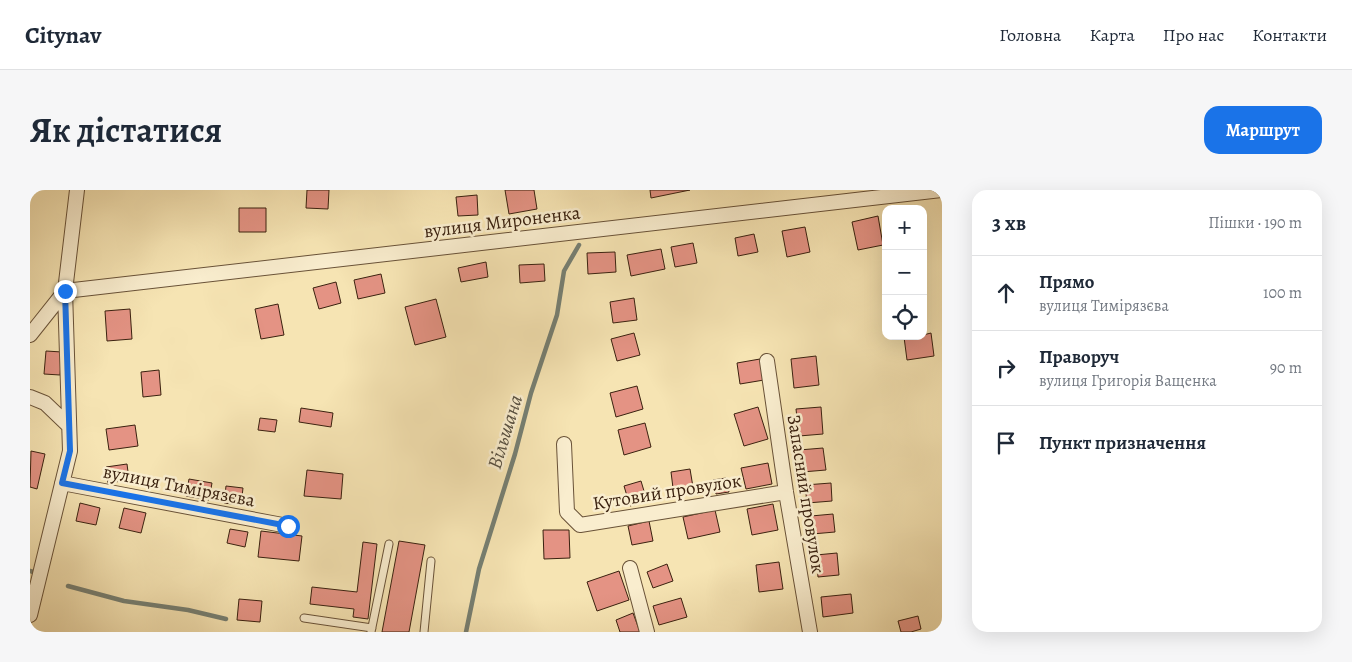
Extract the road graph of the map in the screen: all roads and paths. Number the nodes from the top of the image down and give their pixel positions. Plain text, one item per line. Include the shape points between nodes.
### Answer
1 (77, 190) edge
2 (942, 190) edge
3 (65, 291) junction
4 (30, 335) edge
5 (767, 361) dead end
6 (30, 396) edge
7 (69, 426) junction
8 (564, 444) dead end
9 (62, 483) junction
10 (786, 492) junction
11 (288, 526) dead end
12 (389, 544) dead end
13 (431, 561) dead end
14 (630, 568) dead end
15 (30, 615) edge
16 (304, 618) dead end
17 (371, 630) edge
18 (424, 632) edge
19 (648, 632) edge
20 (810, 632) edge

1 - 3 street
2 - 3 street, вулиця Мироненка
3 - 4 street
3 - 7 street
5 - 10 street, Запасний провулок
6 - 7 street via 45,403
7 - 9 street via 70,451
8 - 10 street, Кутовий провулок via 567,512 580,525
9 - 11 street, вулиця Тимірязєва
9 - 15 street
10 - 20 street, Запасний провулок
12 - 17 lane
13 - 18 lane
14 - 19 street
16 - 17 lane

